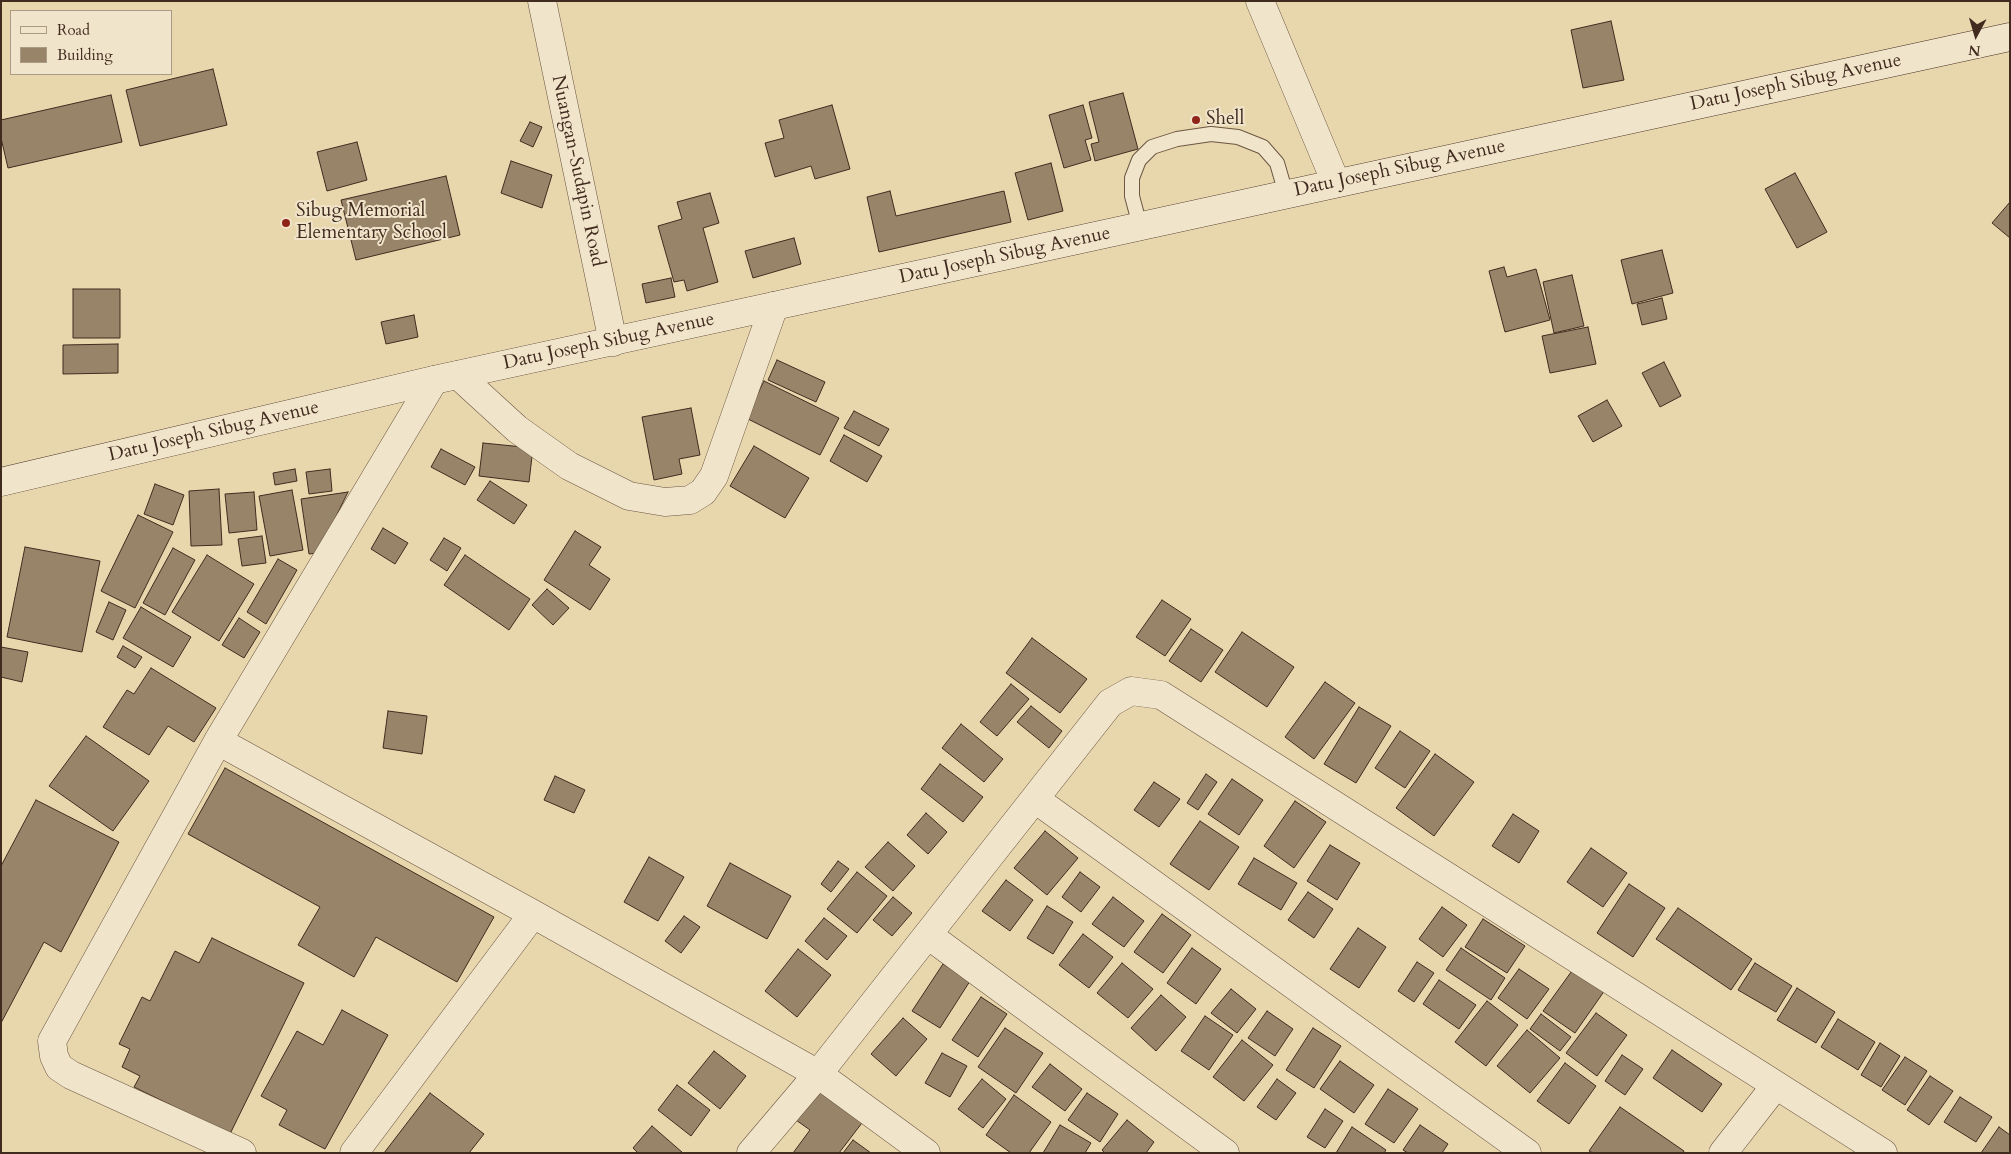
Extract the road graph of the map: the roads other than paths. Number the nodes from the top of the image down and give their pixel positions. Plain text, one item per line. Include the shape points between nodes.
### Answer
1 (542, 1) edge
2 (1260, 1) edge
3 (2010, 37) edge
4 (1336, 183) junction
5 (1286, 194) junction
6 (1140, 226) junction
7 (774, 306) junction
8 (613, 342) junction
9 (446, 378) junction
10 (1, 482) edge
11 (218, 741) junction
12 (1035, 799) junction
13 (533, 914) junction
14 (928, 935) junction
15 (818, 1074) junction
16 (1776, 1085) junction
17 (242, 1153) edge
18 (354, 1153) edge
19 (751, 1153) edge
20 (926, 1153) edge
21 (1225, 1153) edge
22 (1527, 1153) edge
23 (1723, 1153) edge
24 (1882, 1153) edge

1 - 8 street, Nuangan-Sudapin Road
2 - 4 street
3 - 4 street, Datu Joseph Sibug Avenue
4 - 5 street, Datu Joseph Sibug Avenue
5 - 6 street, Datu Joseph Sibug Avenue
5 - 6 lane via 1277,163 1262,147 1238,137 1211,134 1176,139 1152,147 1139,160 1132,178 1132,196
6 - 7 street, Datu Joseph Sibug Avenue
7 - 8 street, Datu Joseph Sibug Avenue
7 - 9 street via 714,476 703,492 690,500 665,502 629,496 569,466
8 - 9 street, Datu Joseph Sibug Avenue
9 - 10 street, Datu Joseph Sibug Avenue
9 - 11 street
11 - 13 street
11 - 17 street via 52,1041 59,1067 71,1075
12 - 14 street
12 - 16 street via 1110,703 1131,690 1161,695
12 - 22 street
13 - 15 street
13 - 18 street
14 - 15 street
14 - 21 street
15 - 19 street
15 - 20 street
16 - 23 street
16 - 24 street

